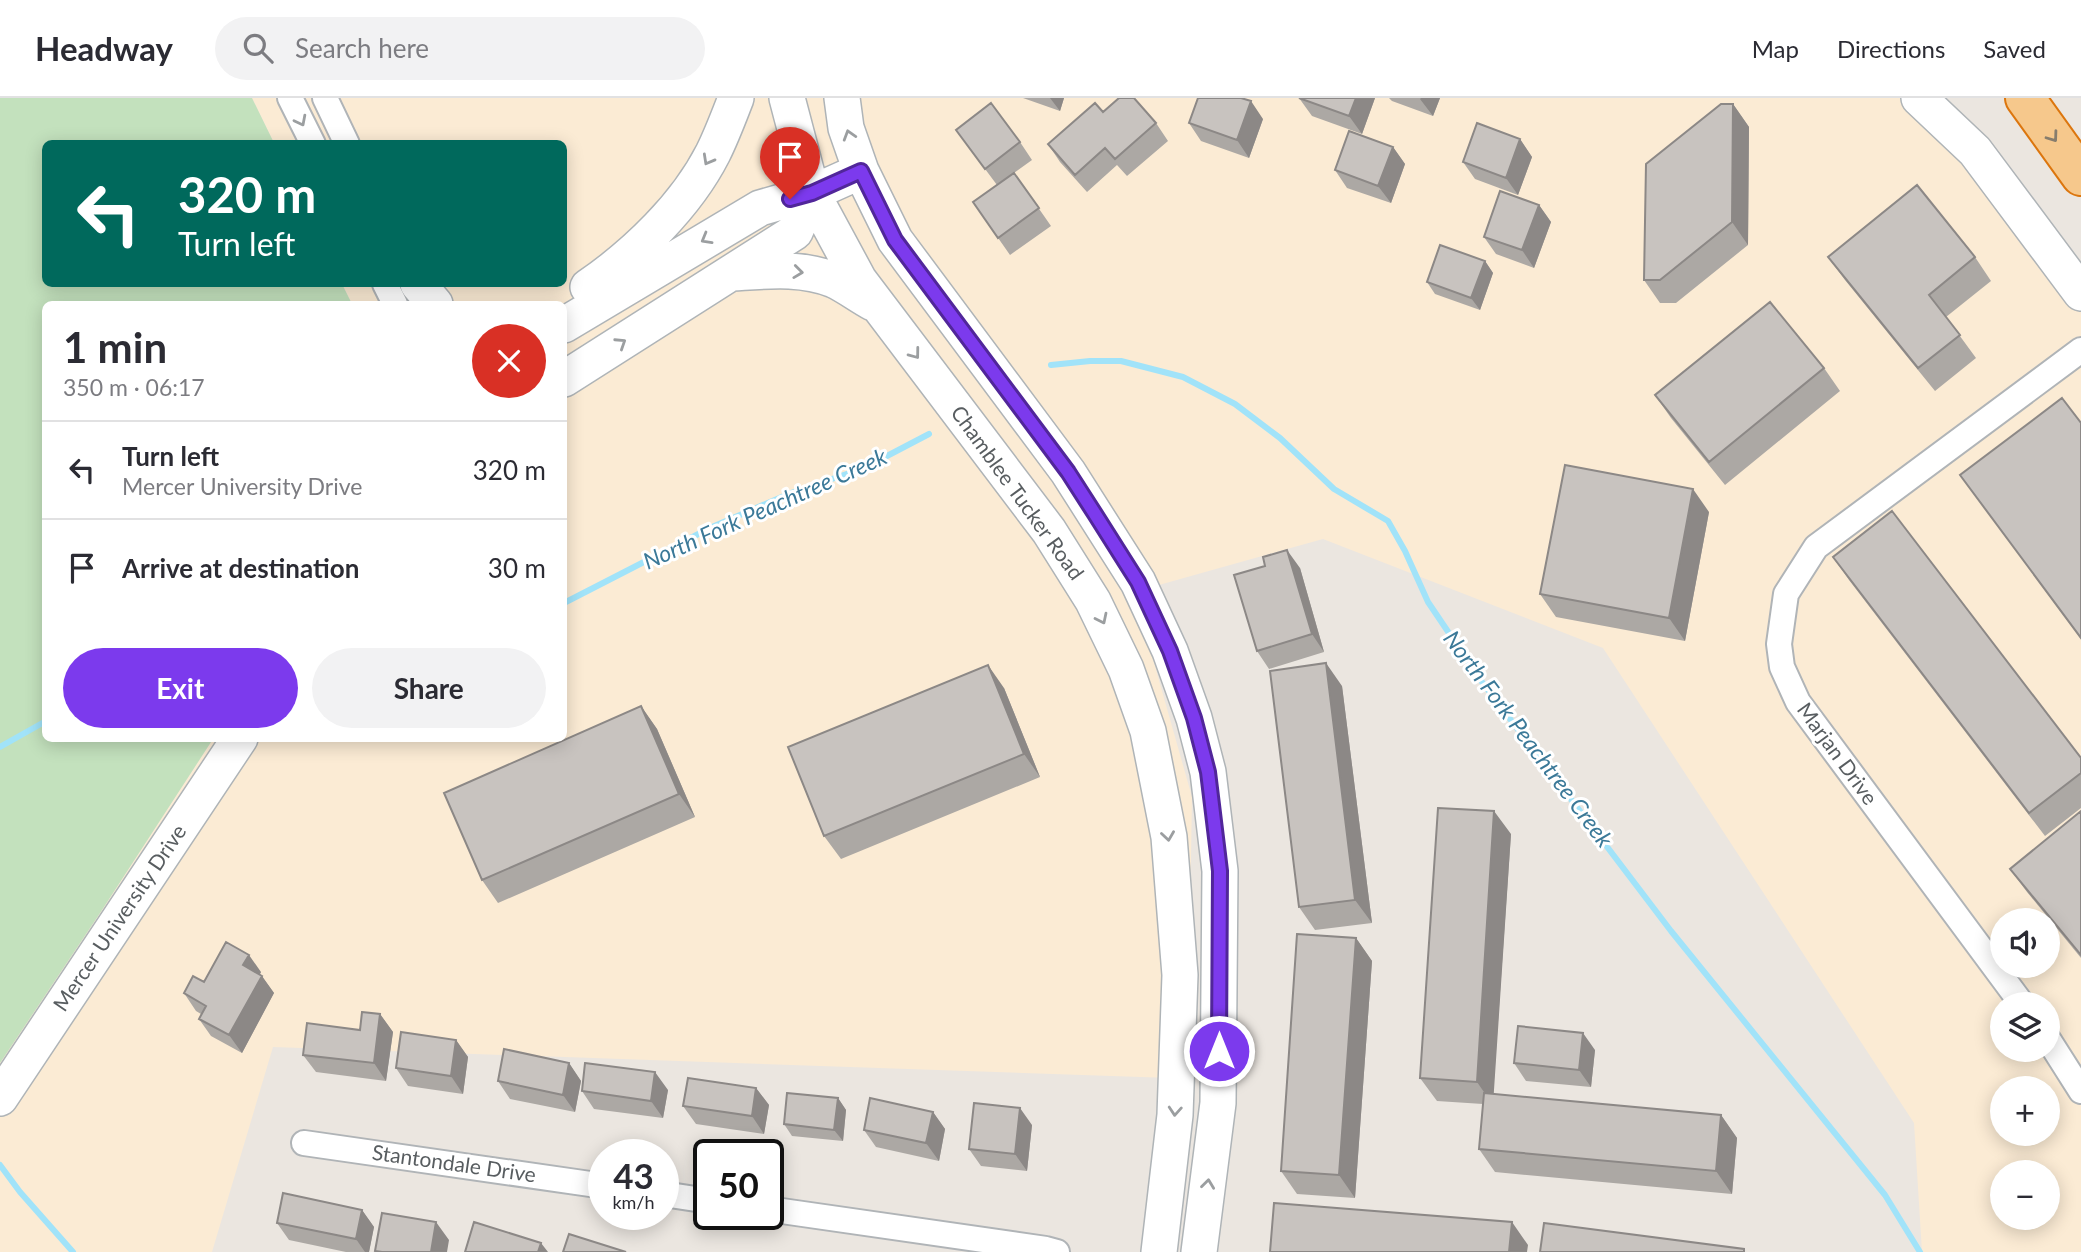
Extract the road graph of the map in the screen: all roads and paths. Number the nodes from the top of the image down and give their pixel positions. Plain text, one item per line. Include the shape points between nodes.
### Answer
1 (290, 98) edge
2 (325, 98) edge
3 (736, 98) edge
4 (787, 98) edge
5 (842, 98) edge
6 (1919, 98) edge
7 (2025, 98) edge
8 (311, 140) edge
9 (345, 140) edge
10 (861, 171) junction
11 (2081, 176) edge
12 (812, 193) junction
13 (730, 274) junction
14 (420, 287) edge
15 (2081, 293) edge
16 (432, 301) edge
17 (563, 301) edge
18 (880, 307) junction
19 (567, 323) edge
20 (2081, 350) edge
21 (567, 377) edge
22 (237, 742) edge
23 (2013, 992) edge
24 (2060, 1058) edge
25 (2081, 1091) edge
26 (0, 1098) edge
27 (304, 1143) dead end
28 (588, 1184) edge
29 (784, 1211) edge
30 (1057, 1252) edge
31 (1159, 1252) edge
32 (1199, 1252) edge

1 -> 8 street
2 - 9 street
3 -> 17 main road via 713,153 655,233 609,272
4 - 12 main road, Chamblee Tucker Road
10 -> 5 main road via 846,128
6 - 15 main road via 1975,151
7 -> 11 highway
10 - 12 main road
32 -> 10 main road via 1219,1103 1220,871 1208,772 1194,718 1138,582 1068,472 895,240
12 - 13 main road via 795,232
12 - 18 main road, Chamblee Tucker Road via 859,280
12 -> 19 main road via 760,208
13 -> 18 main road via 809,273 835,281
21 -> 13 main road
14 - 16 main road
18 -> 31 main road, Chamblee Tucker Road via 1049,531 1086,589 1126,669 1148,731 1169,837 1180,975 1175,1115
20 - 23 street, Marjan Drive via 1816,547 1786,594 1779,643 1782,667 1798,702
22 - 26 main road, Mercer University Drive
24 - 25 street
27 - 28 street, Stantondale Drive
29 - 30 street

